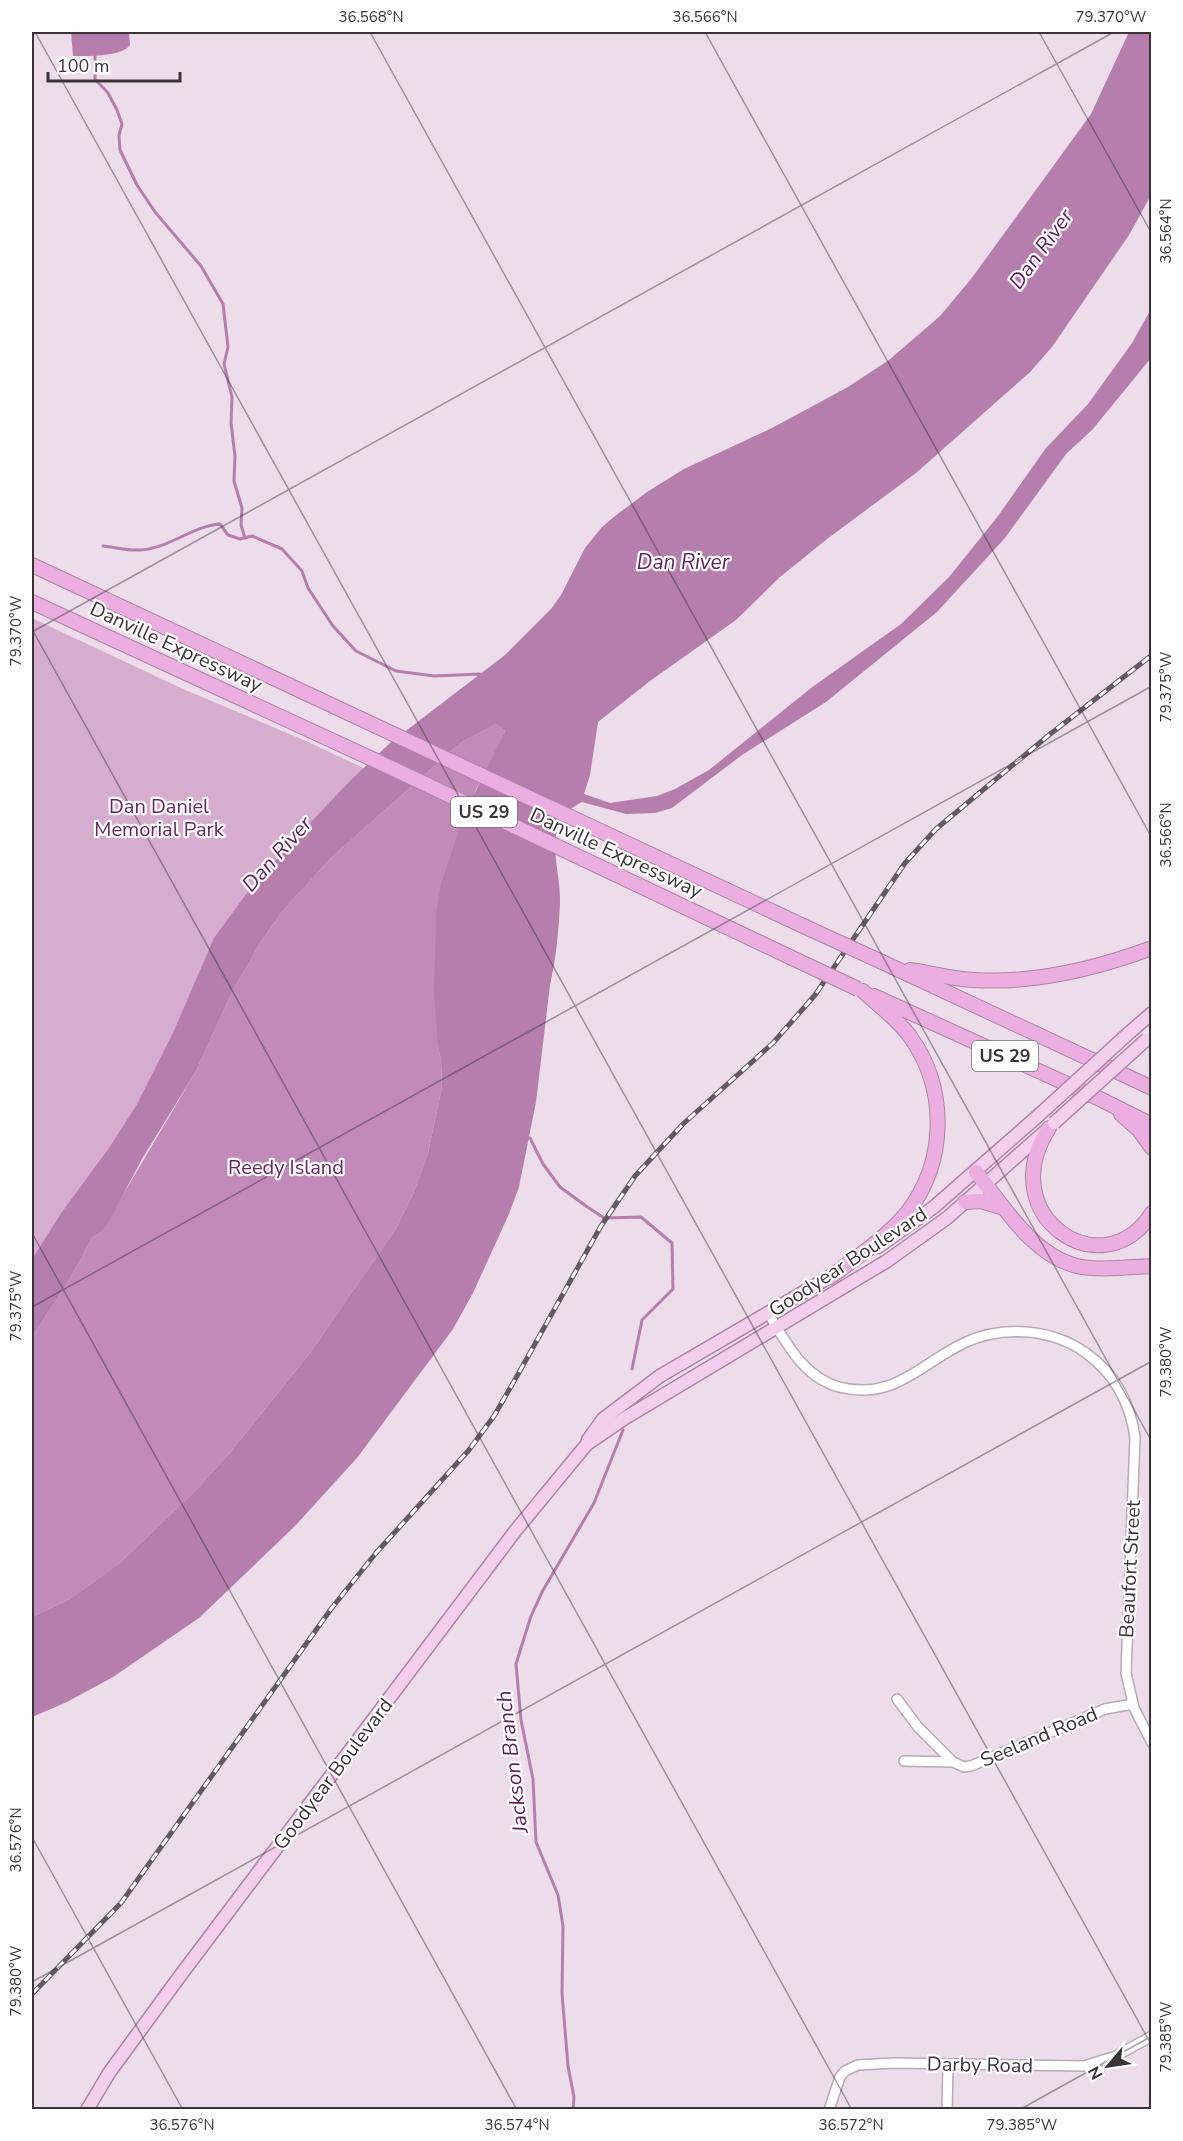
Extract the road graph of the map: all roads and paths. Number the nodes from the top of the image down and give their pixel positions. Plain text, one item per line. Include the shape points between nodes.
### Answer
1 (32, 556) edge
2 (32, 565) edge
3 (32, 602) edge
4 (32, 608) edge
5 (155, 622) junction
6 (84, 626) junction
7 (1152, 948) edge
8 (888, 965) junction
9 (861, 990) junction
10 (1152, 1013) edge
11 (1149, 1037) edge
12 (1152, 1088) edge
13 (1109, 1103) junction
14 (1052, 1125) junction
15 (1152, 1125) edge
16 (1152, 1148) edge
17 (976, 1172) junction
18 (986, 1185) junction
19 (965, 1202) junction
20 (1005, 1208) junction
21 (1152, 1213) edge
22 (1152, 1266) edge
23 (830, 1277) junction
24 (768, 1313) junction
25 (777, 1327) junction
26 (587, 1444) junction
27 (897, 1699) dead end
28 (1133, 1704) junction
29 (1152, 1743) edge
30 (904, 1761) dead end
31 (952, 1762) junction
32 (1152, 2036) edge
33 (948, 2064) junction
34 (87, 2109) edge
35 (829, 2109) edge
36 (947, 2109) edge

1 - 5 highway via 136,606
2 - 5 highway, Danville Expressway / US 29
3 - 6 highway, Danville Expressway / US 29
4 - 6 highway
5 - 8 highway, Danville Expressway / US 29, bridge
6 - 9 highway, Danville Expressway / US 29, bridge
7 - 8 highway via 1089,968 1027,979 974,980
8 - 12 highway, Danville Expressway / US 29
9 - 13 highway, Danville Expressway / US 29
9 - 23 highway via 909,1035 926,1066 936,1099 937,1146 927,1179 906,1214
10 - 17 main road, Goodyear Boulevard, bridge
11 - 14 main road, Goodyear Boulevard, bridge
13 - 15 highway, Danville Expressway / US 29
13 - 16 highway via 1139,1130
14 - 18 main road, Goodyear Boulevard
14 - 21 highway via 1035,1156 1034,1186 1041,1210 1055,1229 1082,1243 1105,1244 1136,1230
17 - 18 highway
17 - 23 main road, Goodyear Boulevard via 891,1239
18 - 19 main road, Goodyear Boulevard
18 - 20 highway
19 - 20 highway via 981,1201
19 - 25 main road, Goodyear Boulevard via 887,1261
20 - 22 highway via 1036,1243 1064,1262 1094,1268
23 - 24 main road, Goodyear Boulevard
24 - 25 street, Beaufort Street
24 - 26 main road, Goodyear Boulevard via 643,1388 603,1419
25 - 26 main road, Goodyear Boulevard
25 - 28 street, Beaufort Street via 808,1369 827,1382 851,1389 894,1385 976,1338 1010,1332 1033,1332 1068,1343 1106,1371 1123,1396 1135,1437 1126,1673
26 - 34 main road, Goodyear Boulevard via 516,1530 187,1967
27 - 31 street
28 - 29 street
28 - 31 street, Seeland Road via 1105,1709 971,1766
30 - 31 street, Seeland Road
32 - 33 street, Darby Road via 1116,2056 1084,2066
33 - 35 street, Darby Road via 851,2067 840,2077
33 - 36 street

